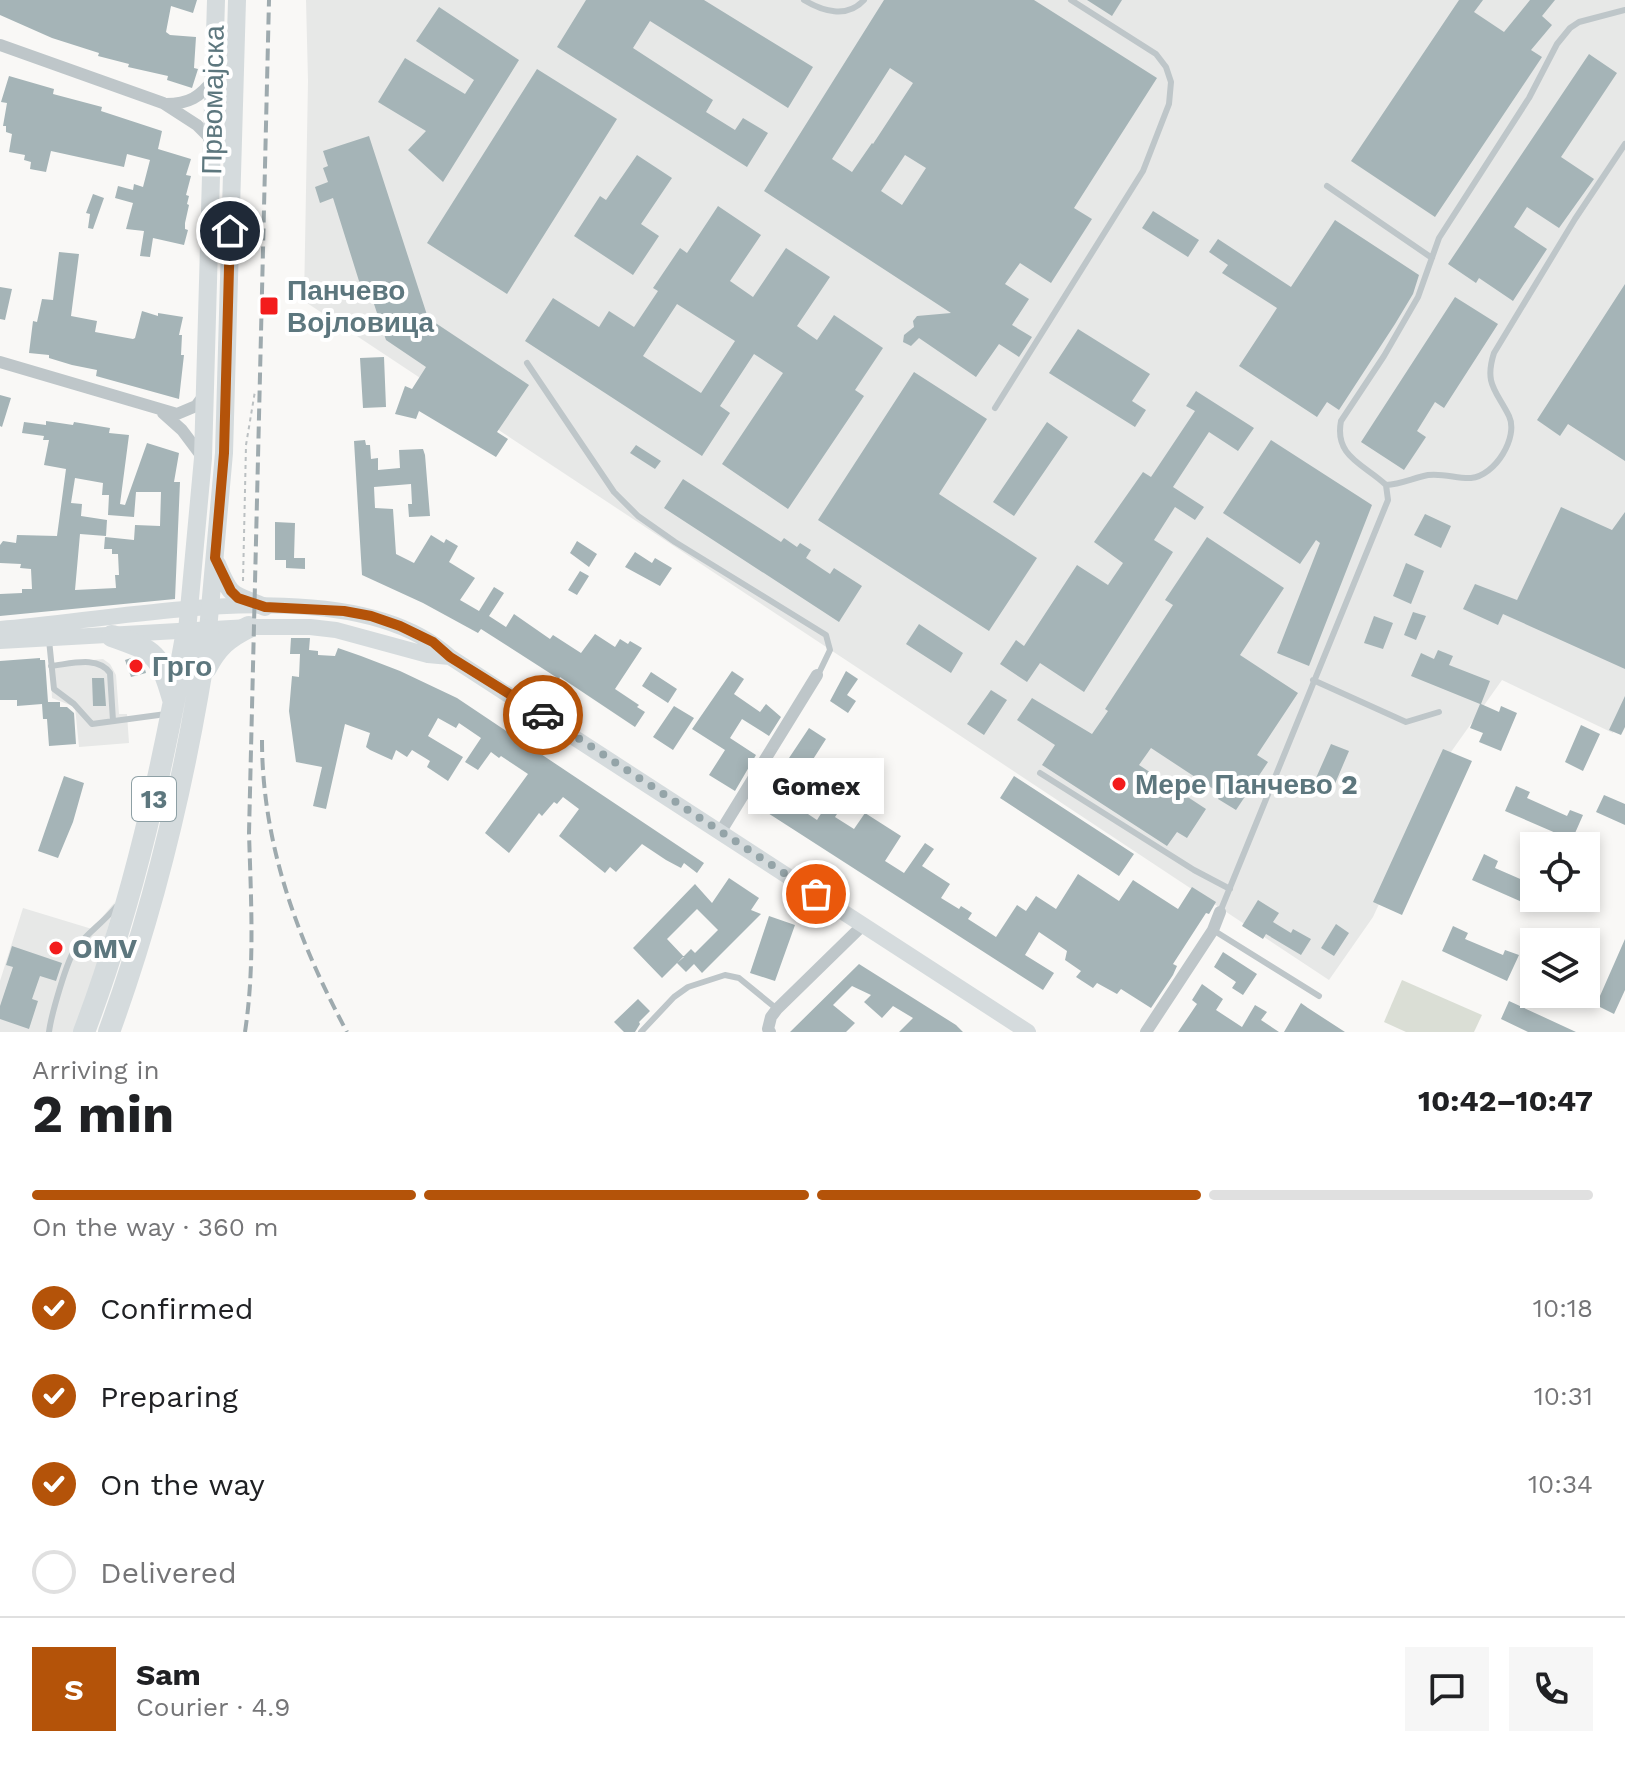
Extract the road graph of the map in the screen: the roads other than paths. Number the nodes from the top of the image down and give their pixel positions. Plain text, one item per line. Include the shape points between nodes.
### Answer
1 (216, 0) edge
2 (237, 0) edge
3 (804, 0) edge
4 (864, 0) edge
5 (1071, 0) edge
6 (1619, 0) edge
7 (1624, 10) edge
8 (0, 45) edge
9 (214, 79) junction
10 (163, 103) junction
11 (213, 141) junction
12 (1625, 144) edge
13 (1327, 186) dead end
14 (1432, 258) junction
15 (0, 362) edge
16 (527, 363) dead end
17 (205, 394) junction
18 (995, 408) dead end
19 (161, 410) junction
20 (203, 458) junction
21 (1386, 485) junction
22 (215, 558) junction
23 (211, 607) junction
24 (265, 607) junction
25 (190, 608) junction
26 (249, 627) junction
27 (0, 629) edge
28 (198, 630) junction
29 (112, 636) junction
30 (49, 640) junction
31 (0, 641) edge
32 (450, 657) junction
33 (51, 666) junction
34 (817, 675) joint
35 (201, 676) junction
36 (1313, 680) junction
37 (173, 709) junction
38 (1439, 712) dead end
39 (113, 721) junction
40 (1040, 773) dead end
41 (721, 831) junction
42 (1230, 889) junction
43 (129, 892) junction
44 (1220, 912) joint
45 (863, 925) junction
46 (1213, 930) junction
47 (1319, 996) dead end
48 (777, 1009) junction
49 (49, 1032) edge
50 (84, 1032) edge
51 (109, 1032) edge
52 (641, 1032) edge
53 (770, 1032) edge
54 (1028, 1032) edge
55 (1146, 1032) edge

1 - 9 main road, Првомајска / 13
2 - 22 main road, Првомајска / 13 via 224,453
3 - 4 lane via 832,12 847,11
5 - 18 lane via 1156,54 1171,82 1169,104 1143,171
6 - 7 lane
7 - 14 lane via 1579,22 1557,44 1529,98 1439,238
8 - 10 street
9 - 10 street via 190,101
9 - 11 main road, Првомајска / 13
10 - 11 street
11 - 17 main road, Првомајска / 13
12 - 21 lane via 1494,353 1490,381 1512,428 1499,458 1478,476 1428,475
13 - 14 lane
14 - 21 lane via 1418,297 1341,421 1346,454
15 - 19 street
16 - 34 lane via 614,492 638,516 826,635 830,650
17 - 19 street via 187,411
17 - 20 main road, Првомајска / 13
19 - 20 street
20 - 25 main road, Првомајска / 13
21 - 36 lane via 1388,500
22 - 23 main road, Првомајска / 13
22 - 24 main road via 235,595
23 - 24 street
23 - 25 street
23 - 28 main road, Првомајска / 13
24 - 32 street via 371,616 433,642
25 - 27 street
25 - 28 main road, Првомајска / 13
26 - 28 street
26 - 32 street via 336,630
26 - 35 highway via 221,644
28 - 29 street
28 - 35 highway, 13
28 - 37 highway, 13
29 - 30 street
29 - 37 highway via 145,648 158,659
30 - 31 street
30 - 33 lane
32 - 41 street
33 - 39 lane via 54,689 92,724
33 - 39 lane via 89,662 107,668
34 - 41 street
35 - 51 highway, 13 via 152,898
36 - 38 lane via 1406,722
36 - 42 lane
37 - 39 lane
37 - 43 highway, 13
40 - 42 lane
41 - 45 street
42 - 44 lane
43 - 49 lane via 74,949
43 - 50 highway, 13
44 - 46 street
45 - 48 street
45 - 54 street
46 - 47 lane
46 - 55 street
48 - 52 lane via 739,978 725,975 688,987
48 - 53 street

